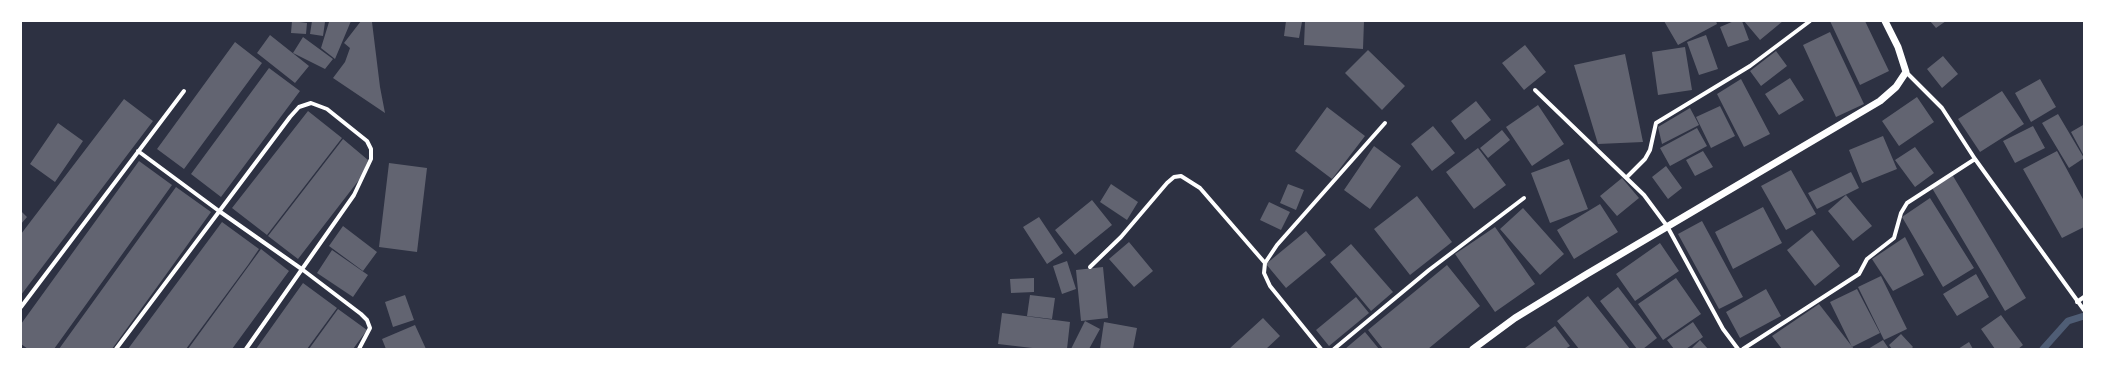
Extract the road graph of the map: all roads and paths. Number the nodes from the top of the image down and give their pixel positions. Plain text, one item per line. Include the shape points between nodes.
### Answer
1 (1810, 21) edge
2 (1886, 21) edge
3 (1906, 72) junction
4 (1535, 90) dead end
5 (184, 91) dead end
6 (1385, 123) dead end
7 (138, 151) junction
8 (1975, 159) junction
9 (1627, 177) junction
10 (1524, 198) dead end
11 (219, 211) junction
12 (1667, 226) junction
13 (1265, 263) junction
14 (1090, 267) dead end
15 (303, 270) junction
16 (2084, 297) edge
17 (2077, 302) junction
18 (21, 307) edge
19 (2083, 309) edge
20 (116, 349) edge
21 (246, 349) edge
22 (359, 349) edge
23 (1321, 349) edge
24 (1334, 349) edge
25 (1473, 349) edge
26 (1738, 349) edge
27 (1743, 349) edge

1 - 9 street via 1750,66 1656,123 1650,150 1645,159
2 - 3 street
3 - 8 street via 1942,108
3 - 12 street via 1896,87 1880,101
4 - 9 street
5 - 7 street
6 - 13 street via 1277,245
7 - 11 street
7 - 18 street
8 - 17 street
8 - 27 street via 1908,203 1900,213 1894,238 1867,259 1859,274
9 - 12 street
10 - 24 street via 1429,270
11 - 15 street
11 - 15 street via 299,107 311,103 327,109 368,141 371,159 354,195
11 - 20 street
12 - 25 street via 1515,318
12 - 26 street via 1723,329
13 - 14 street via 1200,188 1180,176 1167,183 1121,237
13 - 23 street via 1264,273 1270,286
15 - 21 street
15 - 22 street via 367,320 370,328
16 - 17 street
17 - 19 street

